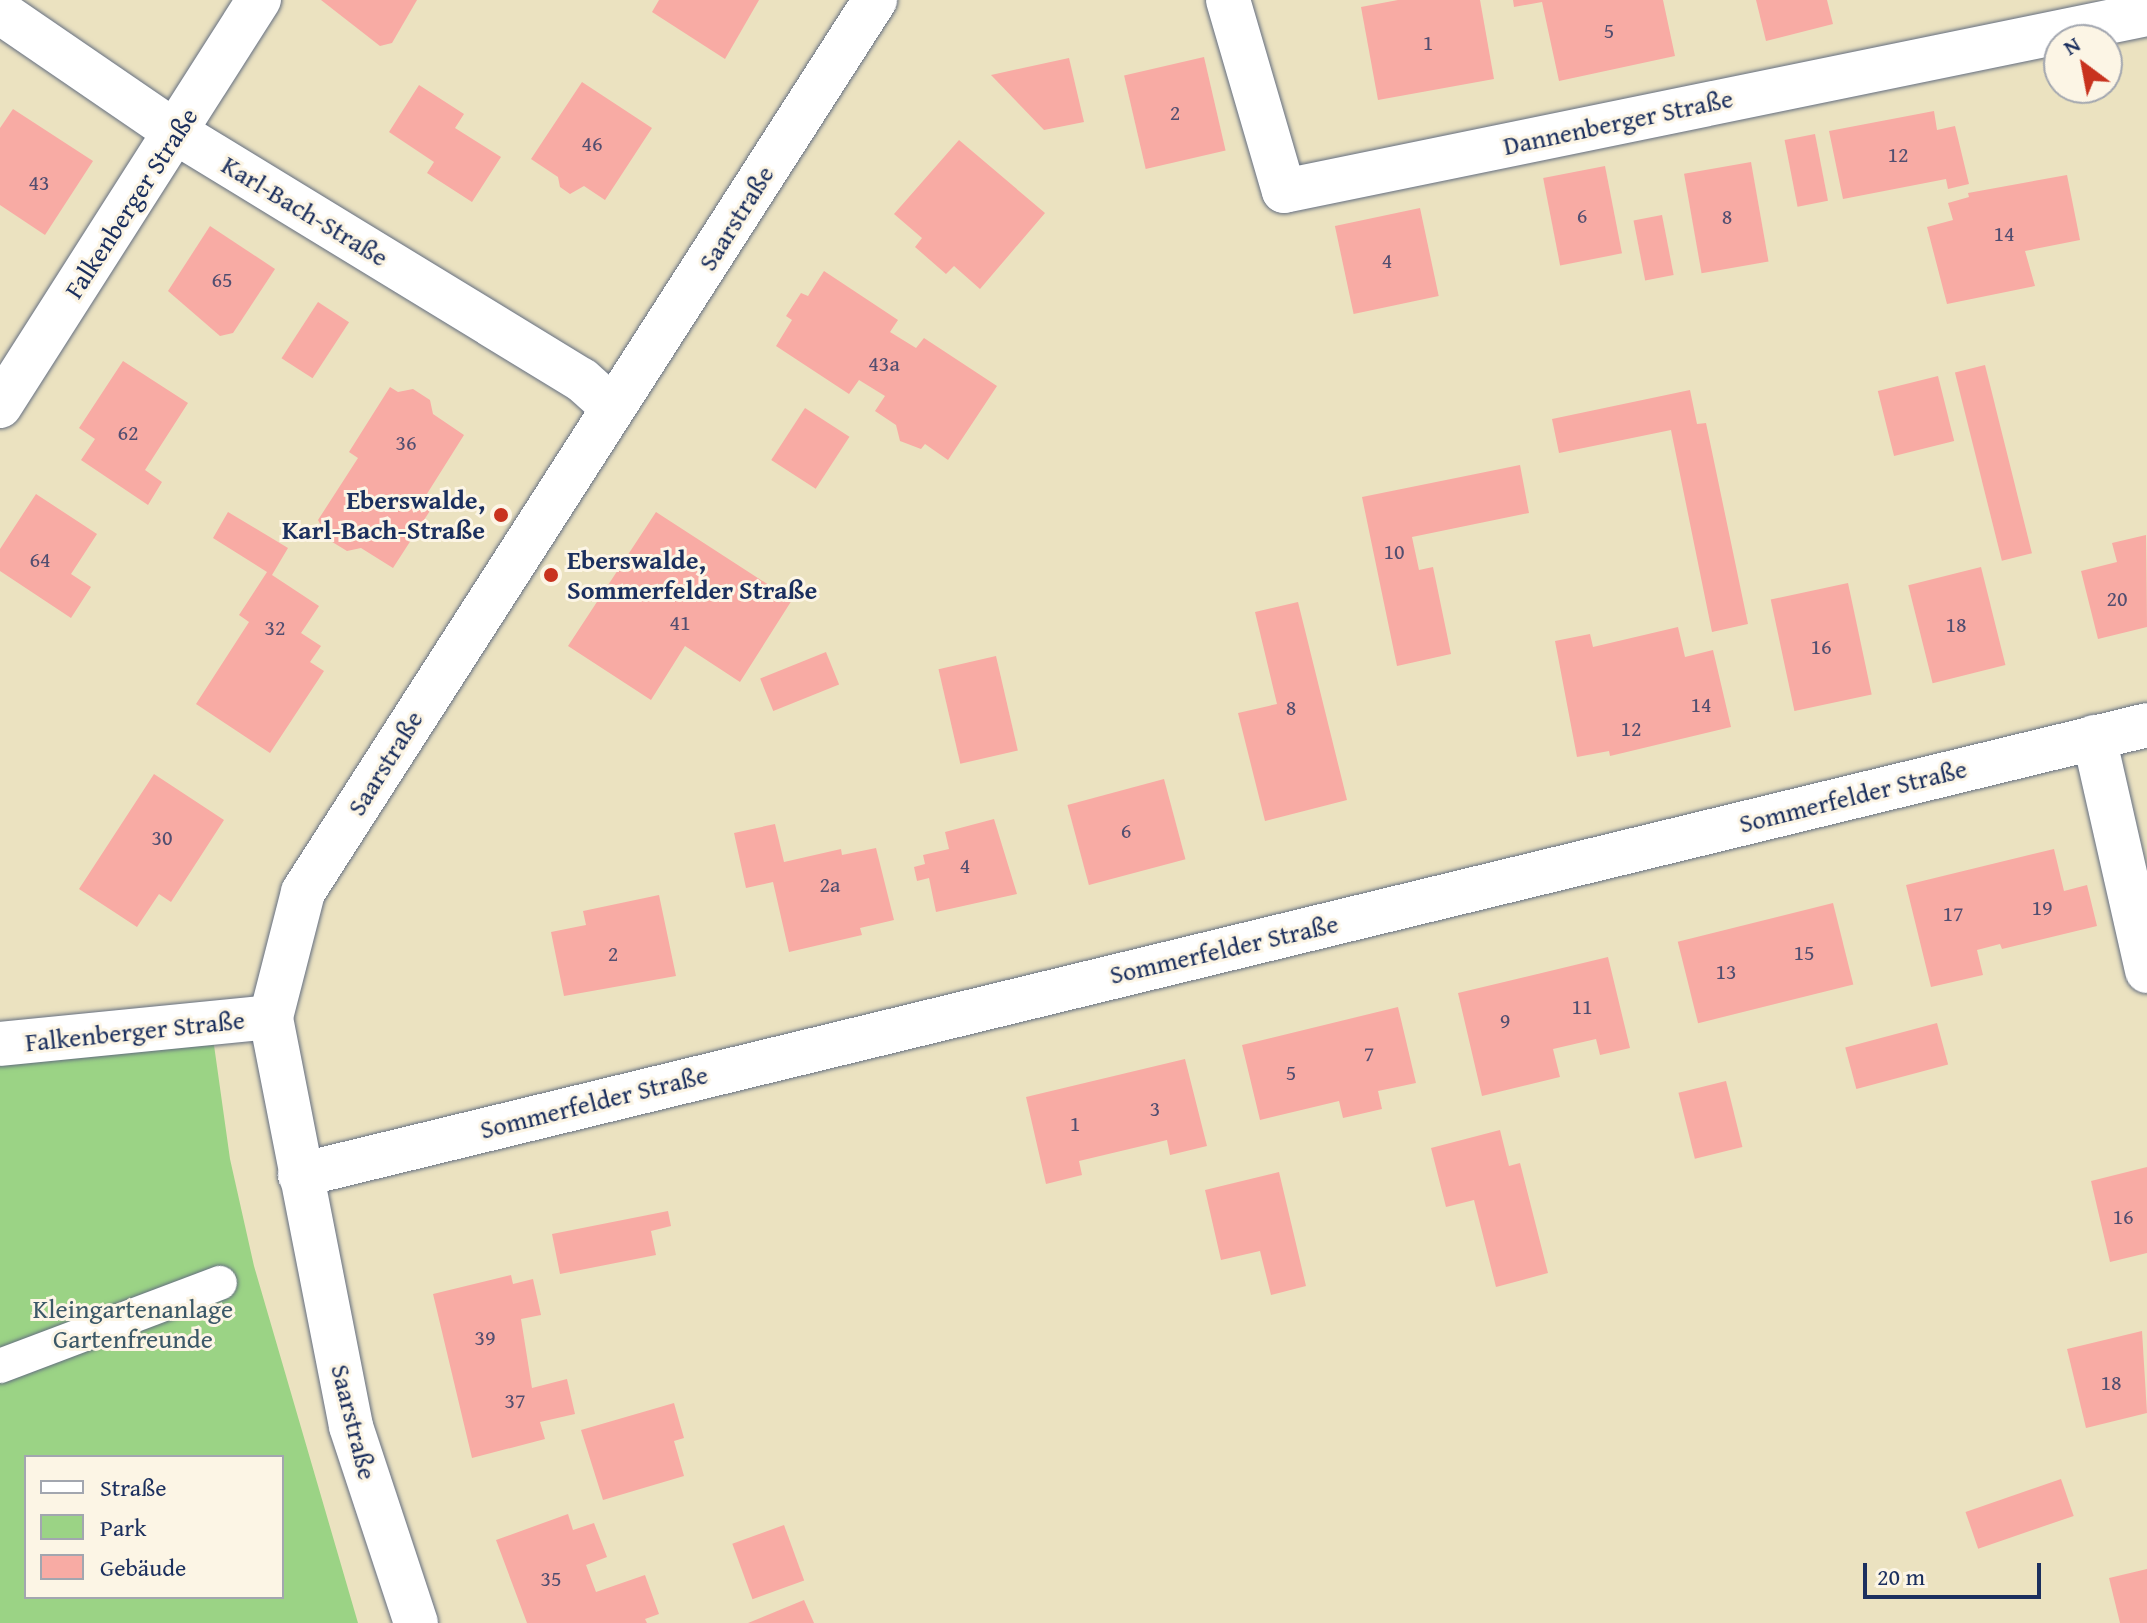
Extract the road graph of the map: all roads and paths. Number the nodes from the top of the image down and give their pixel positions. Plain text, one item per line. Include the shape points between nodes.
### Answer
1 (259, 0) edge
2 (875, 0) edge
3 (1228, 0) edge
4 (0, 12) edge
5 (2147, 14) edge
6 (177, 133) junction
7 (0, 406) edge
8 (612, 407) junction
9 (2147, 725) edge
10 (2094, 737) junction
11 (2147, 971) edge
12 (271, 1017) junction
13 (0, 1044) edge
14 (300, 1175) junction
15 (220, 1283) dead end
16 (0, 1366) edge
17 (416, 1623) edge

1 - 6 street, Falkenberger Straße
2 - 8 street, Saarstraße
3 - 5 street, Dannenberger Straße via 1284,191
4 - 6 street, Karl-Bach-Straße
6 - 7 street, Falkenberger Straße
6 - 8 street, Karl-Bach-Straße via 582,380
8 - 12 street, Saarstraße via 303,892
9 - 10 street, Sommerfelder Straße
10 - 11 street
10 - 14 street, Sommerfelder Straße
12 - 13 street, Falkenberger Straße
12 - 14 street, Saarstraße
14 - 17 street, Saarstraße via 351,1426
15 - 16 lane

